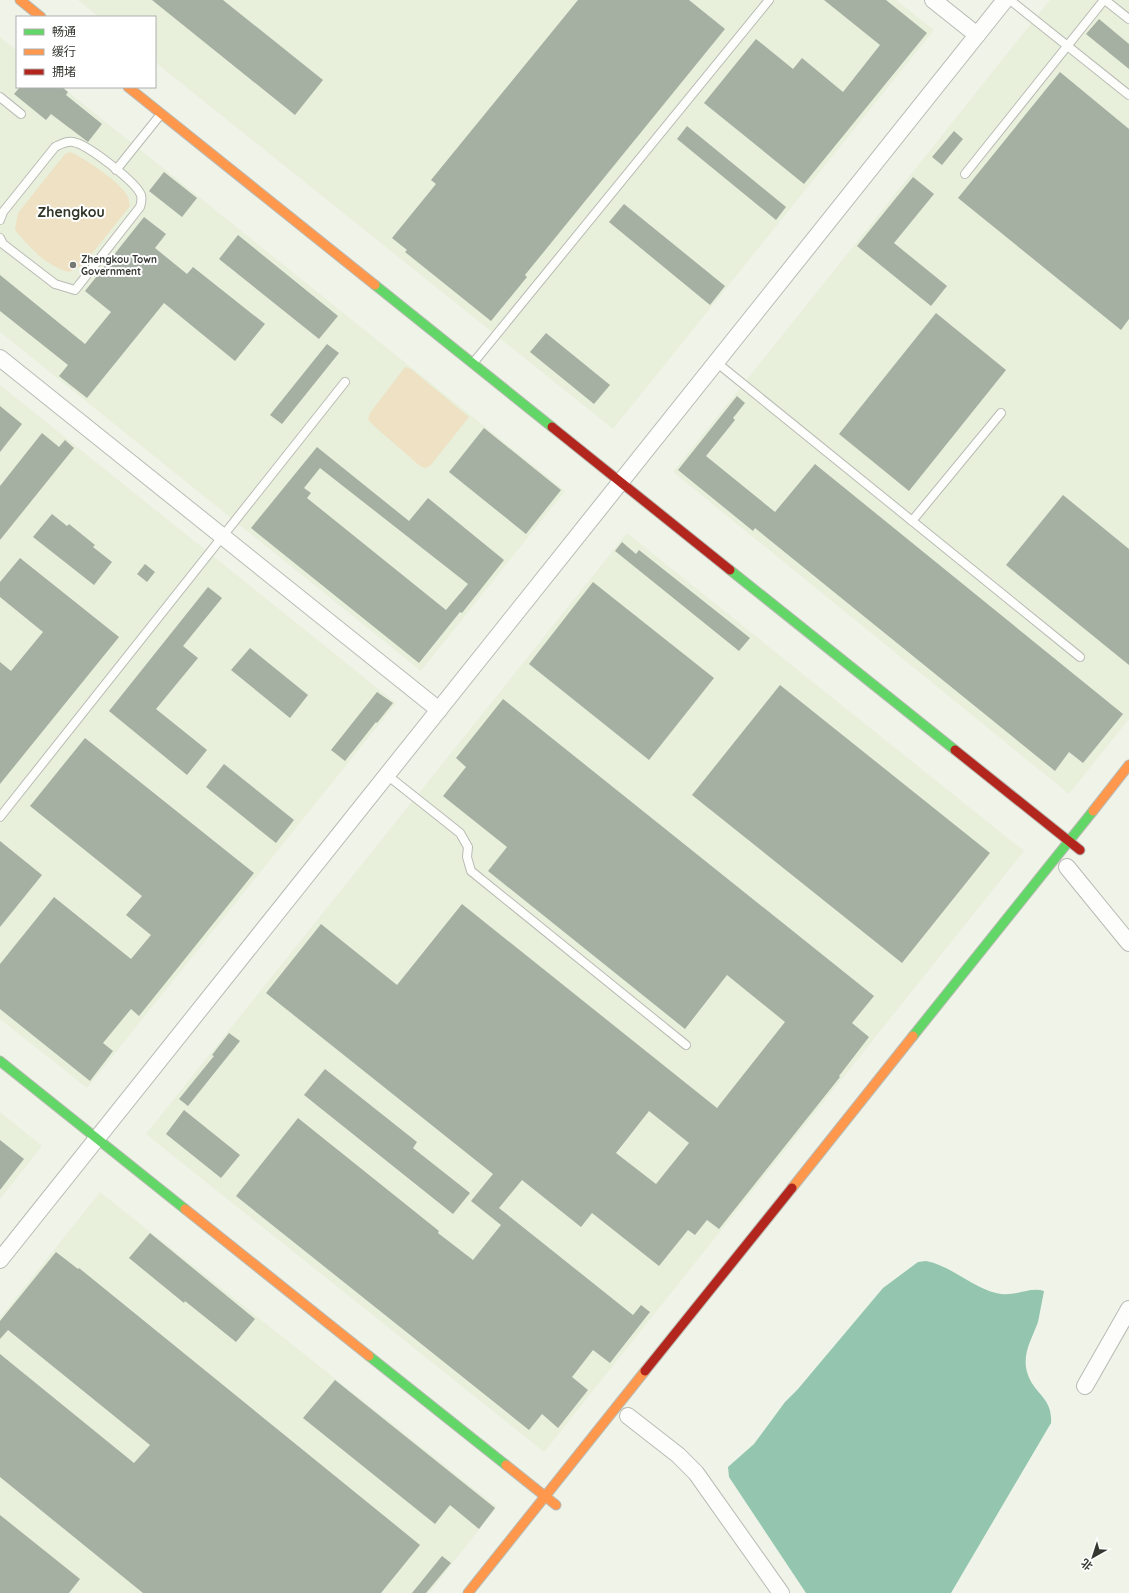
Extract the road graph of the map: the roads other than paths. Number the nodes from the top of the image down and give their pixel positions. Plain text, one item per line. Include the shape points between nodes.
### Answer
1 (20, 0) edge
2 (769, 0) edge
3 (933, 0) edge
4 (1005, 0) edge
5 (1010, 0) edge
6 (1104, 0) edge
7 (40, 16) edge
8 (1129, 19) edge
9 (977, 35) junction
10 (1067, 46) junction
11 (129, 88) edge
12 (1129, 95) edge
13 (0, 97) edge
14 (21, 114) dead end
15 (162, 114) junction
16 (116, 170) junction
17 (965, 174) dead end
18 (0, 220) edge
19 (0, 238) edge
20 (0, 358) edge
21 (716, 362) junction
22 (473, 364) junction
23 (345, 382) dead end
24 (1001, 413) dead end
25 (620, 482) junction
26 (912, 521) junction
27 (223, 537) junction
28 (1080, 657) dead end
29 (439, 710) junction
30 (1129, 765) edge
31 (387, 775) junction
32 (0, 817) edge
33 (1069, 841) junction
34 (1074, 858) joint
35 (1129, 943) edge
36 (686, 1045) dead end
37 (0, 1061) edge
38 (97, 1139) junction
39 (0, 1260) edge
40 (1129, 1309) edge
41 (1085, 1386) dead end
42 (628, 1416) dead end
43 (545, 1496) junction
44 (557, 1506) dead end
45 (468, 1593) edge
46 (781, 1593) edge

1 - 7 street
2 - 22 lane
3 - 9 street
4 - 9 street
5 - 10 lane
6 - 8 lane
6 - 10 lane
9 - 21 street
10 - 12 lane
10 - 17 lane
11 - 15 street
13 - 14 lane
15 - 16 lane
15 - 22 street
16 - 18 lane via 83,145 64,142 55,146 3,212
16 - 19 lane via 136,187 142,196 140,207 75,290 56,284 3,244
20 - 27 street
21 - 25 street
21 - 26 lane
22 - 25 street
23 - 27 lane
24 - 26 lane
25 - 29 street
25 - 33 street
26 - 28 lane
27 - 29 street
27 - 32 lane
29 - 31 street
30 - 33 street
31 - 36 lane via 460,833 468,848 466,857 471,871
31 - 38 street
33 - 34 street
33 - 43 street
34 - 35 street
37 - 38 street
38 - 39 street
38 - 43 street
40 - 41 street
42 - 46 street via 678,1455 696,1473
43 - 44 street
43 - 45 street

